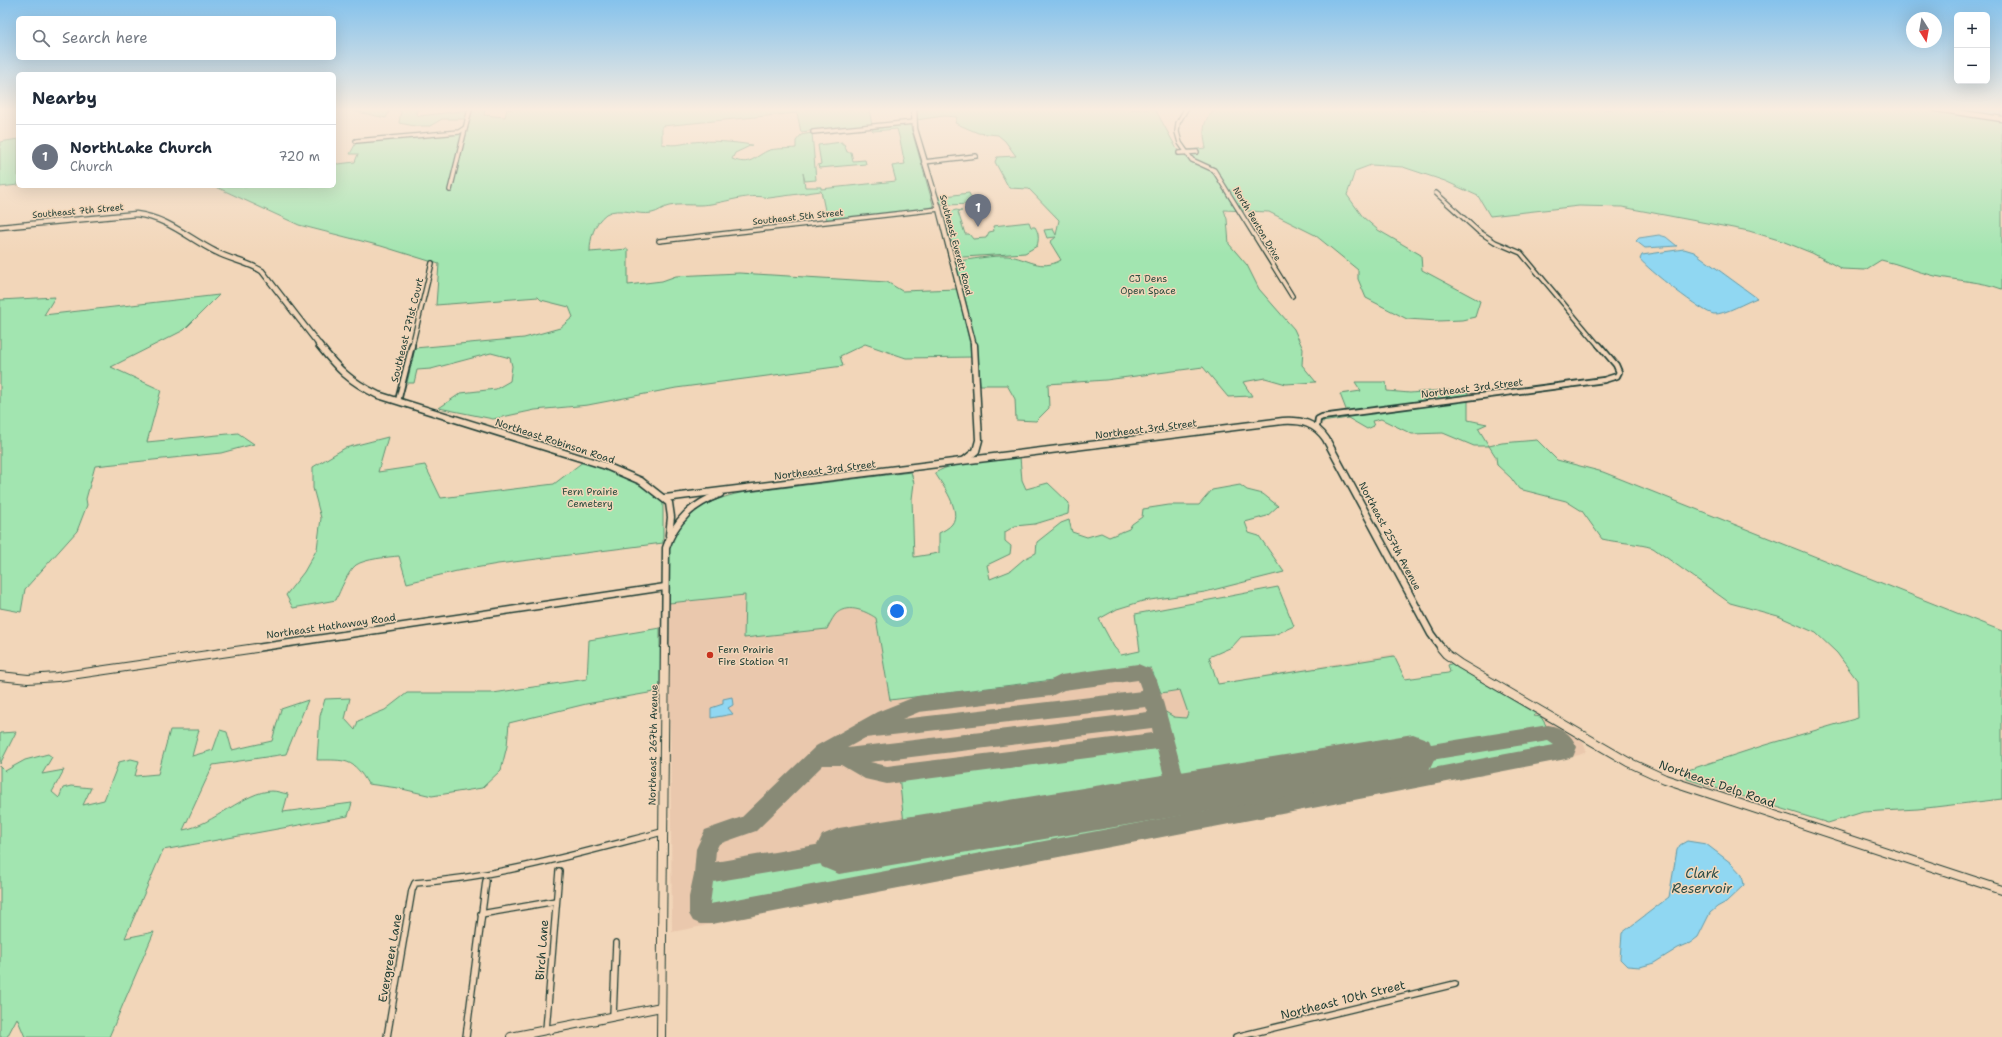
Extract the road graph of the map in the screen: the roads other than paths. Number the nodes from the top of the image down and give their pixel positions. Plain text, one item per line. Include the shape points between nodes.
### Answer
1 (458, 157) edge
2 (923, 157) edge
3 (964, 157) edge
4 (1190, 157) edge
5 (924, 162) junction
6 (450, 190) dead end
7 (1436, 193) dead end
8 (939, 209) junction
9 (157, 217) joint
10 (0, 227) edge
11 (659, 241) dead end
12 (432, 263) dead end
13 (1292, 296) dead end
14 (398, 401) junction
15 (1317, 426) junction
16 (962, 460) junction
17 (734, 490) junction
18 (665, 498) junction
19 (670, 535) junction
20 (665, 587) junction
21 (1446, 654) joint
22 (0, 676) edge
23 (662, 832) junction
24 (559, 871) dead end
25 (486, 880) dead end
26 (2002, 890) edge
27 (556, 901) junction
28 (481, 914) junction
29 (616, 943) dead end
30 (1455, 984) dead end
31 (661, 1007) junction
32 (613, 1016) junction
33 (546, 1030) junction
34 (387, 1037) edge
35 (466, 1037) edge
36 (510, 1037) edge
37 (661, 1037) edge
38 (1236, 1037) edge

1 - 6 street
2 - 5 street, Southeast Everett Road
3 - 5 street
4 - 13 street, North Benton Drive via 1216,172
5 - 8 street, Southeast Everett Road
7 - 15 street, Northeast 3rd Street via 1478,231 1495,242 1521,253 1620,372 1617,376 1604,380 1322,417 1318,418
8 - 11 street, Southeast 5th Street
8 - 16 street, Southeast Everett Road via 973,340 978,369 980,440 976,451
9 - 10 street, Southeast 7th Street via 132,214
9 - 14 street, Northeast Robinson Road via 217,252 244,261 262,271 340,371 359,386
12 - 14 street, Southeast 271st Court
14 - 18 street, Northeast Robinson Road via 615,469 647,485
15 - 16 street, Northeast 3rd Street via 1298,421 1283,421
15 - 21 street, Northeast 257th Avenue via 1431,634
16 - 17 street, Northeast 3rd Street
17 - 18 street, Northeast 3rd Street
17 - 19 street, Northeast 267th Avenue via 692,508 679,520
18 - 19 street via 671,508
19 - 20 street, Northeast 267th Avenue via 666,548
20 - 22 street, Northeast Hathaway Road via 57,677 28,679
20 - 23 street, Northeast 267th Avenue
21 - 26 street, Northeast Delp Road via 1628,762 1665,779
23 - 31 street, Northeast 267th Avenue
23 - 34 street, Evergreen Lane via 525,867 445,881 415,883
24 - 27 street, Birch Lane
25 - 28 street
27 - 28 street
27 - 33 street, Birch Lane
28 - 35 street
29 - 32 street
30 - 38 street, Northeast 10th Street
31 - 32 street
31 - 37 street, Northeast 267th Avenue
32 - 33 street
33 - 36 street

